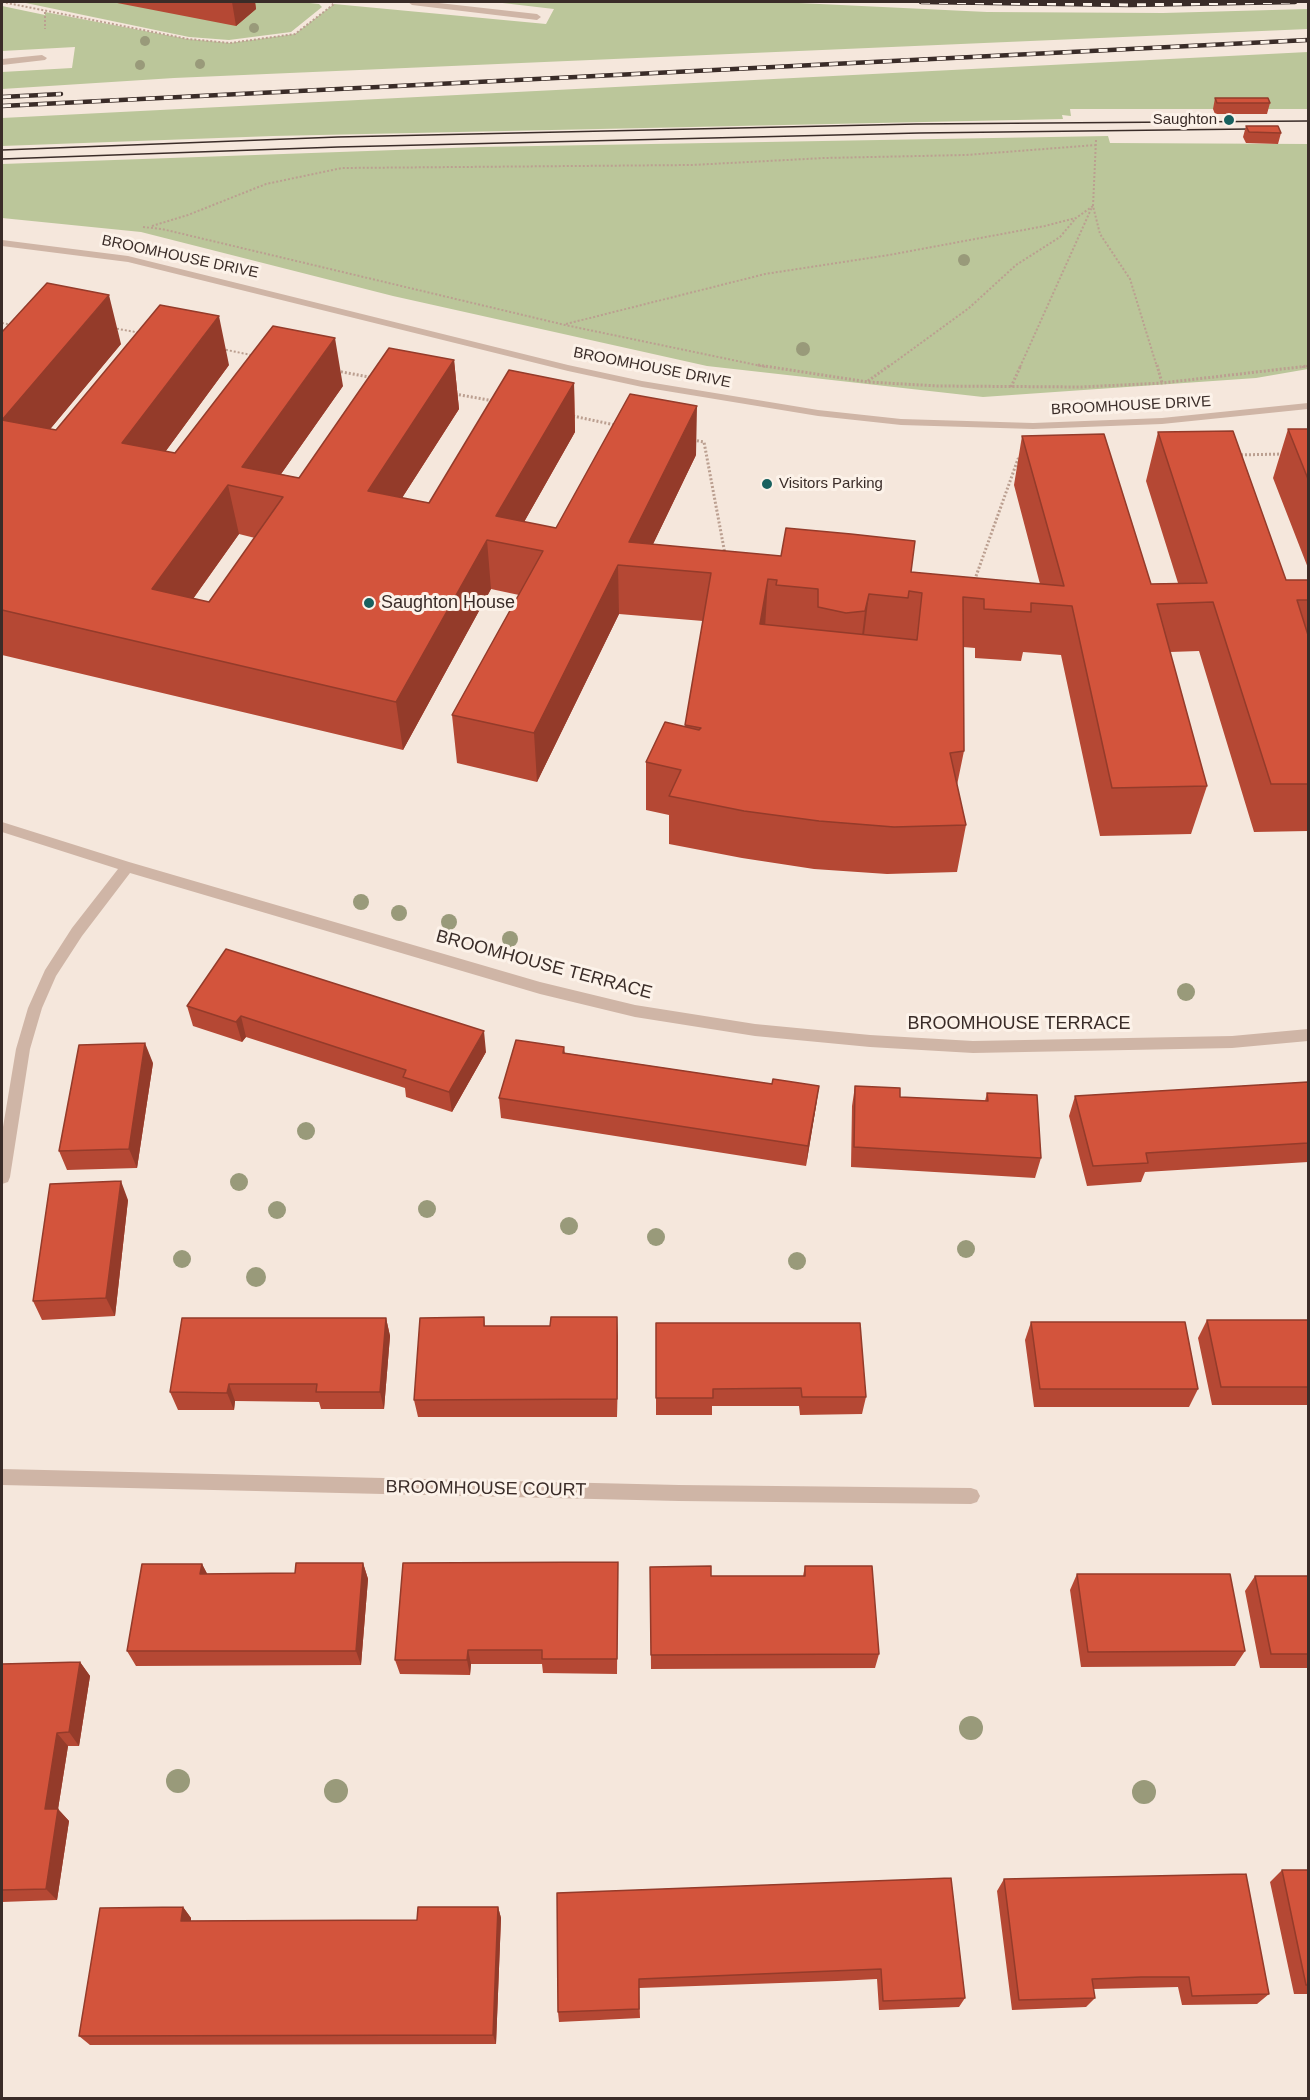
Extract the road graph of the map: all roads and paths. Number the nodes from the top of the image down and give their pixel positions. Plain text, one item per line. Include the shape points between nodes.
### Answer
1 (2, 2) edge
2 (332, 2) edge
3 (412, 2) edge
4 (537, 17) dead end
5 (42, 58) dead end
6 (2, 62) edge
7 (1096, 140) dead end
8 (1096, 145) junction
9 (1093, 206) junction
10 (1076, 218) junction
11 (137, 226) dead end
12 (149, 227) junction
13 (2, 243) edge
14 (2, 323) edge
15 (565, 325) junction
16 (21, 327) edge
17 (111, 328) dead end
18 (146, 334) edge
19 (215, 348) edge
20 (262, 357) edge
21 (1308, 366) edge
22 (332, 370) edge
23 (378, 379) edge
24 (868, 382) junction
25 (1162, 383) junction
26 (1011, 387) junction
27 (448, 392) edge
28 (494, 401) edge
29 (1308, 406) edge
30 (564, 415) edge
31 (622, 426) edge
32 (692, 439) edge
33 (1285, 454) dead end
34 (1227, 455) edge
35 (1029, 459) edge
36 (726, 562) edge
37 (964, 579) edge
38 (2, 827) edge
39 (127, 867) junction
40 (1308, 1035) edge
41 (2, 1177) edge
42 (2, 1477) edge
43 (971, 1496) dead end

1 - 2 path via 188,39 230,42 295,34
3 - 4 street
5 - 6 street
7 - 8 path
8 - 9 path
8 - 12 path via 966,155 692,165 342,168 266,184
9 - 10 path
9 - 25 path via 1100,234 1130,279
9 - 26 path
10 - 15 path via 889,255 765,274
10 - 24 path via 1060,237 1016,265 969,308
11 - 12 path
12 - 15 path
13 - 29 street, BROOMHOUSE DRIVE via 128,259 568,368 818,413 901,422 1033,426 1162,421
14 - 16 path
15 - 24 path via 762,366
17 - 18 path
19 - 20 path
21 - 25 path
22 - 23 path
24 - 26 path
25 - 26 path
27 - 28 path
30 - 31 path
32 - 36 path via 704,442
33 - 34 path
35 - 37 path via 1017,459 975,579
38 - 39 street, BROOMHOUSE TERRACE
39 - 40 street, BROOMHOUSE TERRACE via 540,988 635,1011 755,1030 973,1047 1232,1042
39 - 41 street via 77,932 50,974 36,1008 23,1049
42 - 43 street, BROOMHOUSE COURT via 679,1494

